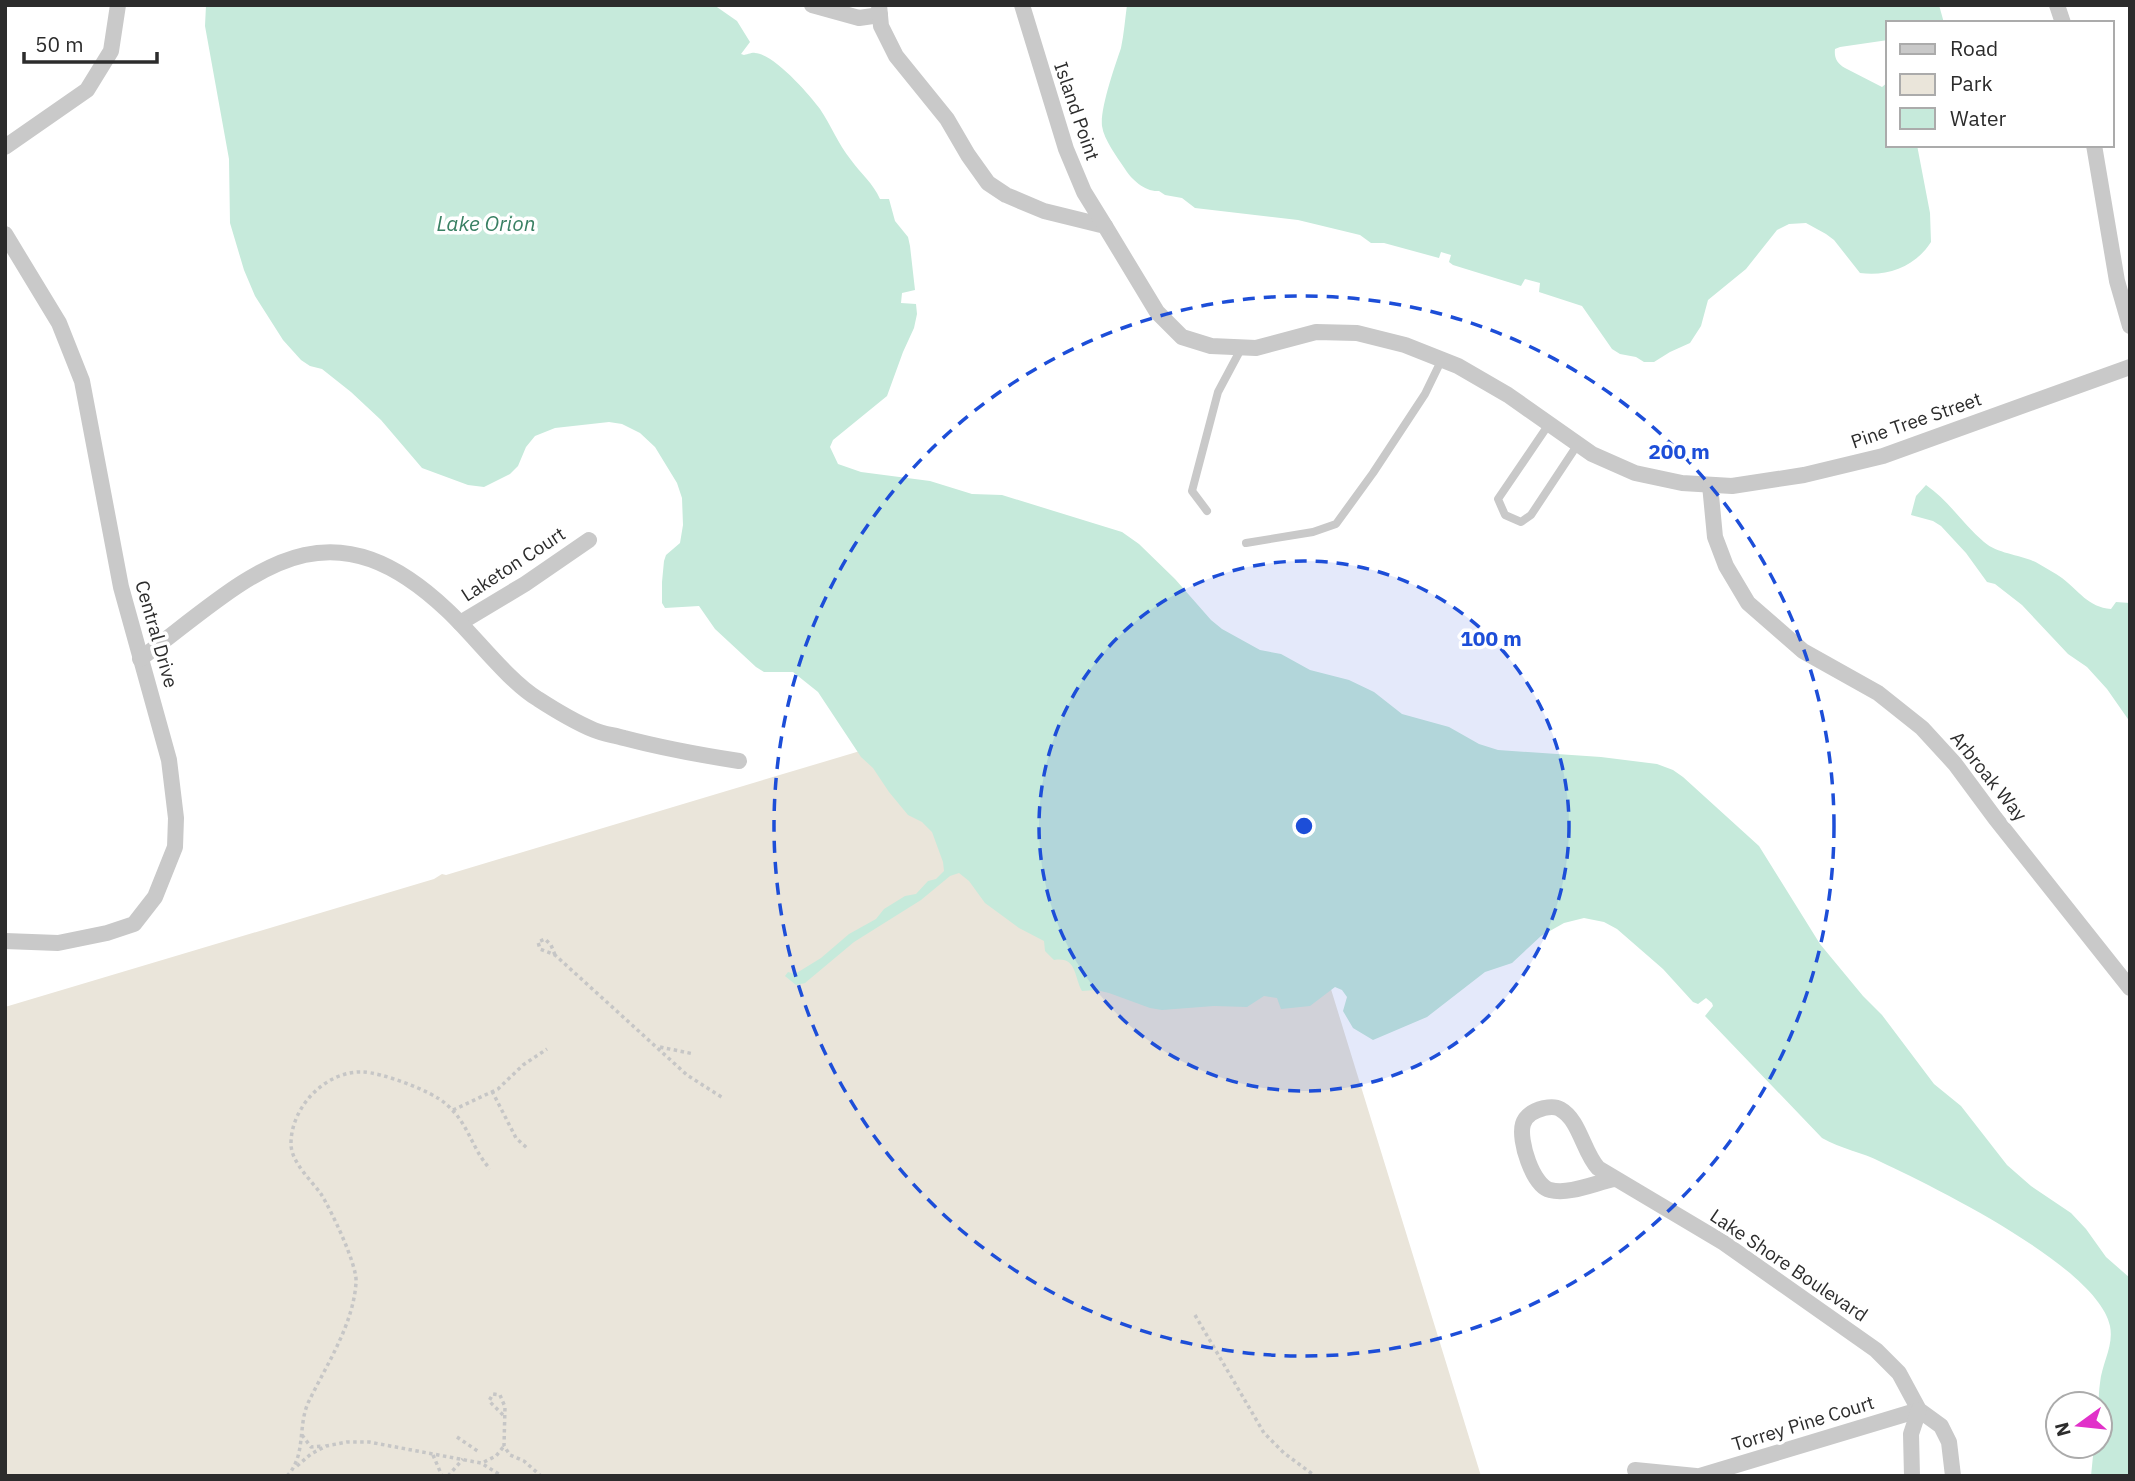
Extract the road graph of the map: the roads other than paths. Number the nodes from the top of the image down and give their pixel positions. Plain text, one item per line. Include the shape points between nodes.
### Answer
1 (118, 5) edge
2 (812, 5) edge
3 (1022, 5) edge
4 (880, 10) edge
5 (5, 147) edge
6 (2094, 147) edge
7 (1105, 226) junction
8 (5, 234) edge
9 (2130, 326) edge
10 (1242, 347) junction
11 (1442, 359) junction
12 (2130, 367) edge
13 (1549, 424) junction
14 (1578, 444) junction
15 (1710, 485) junction
16 (1207, 511) dead end
17 (589, 540) dead end
18 (1246, 543) dead end
19 (460, 623) junction
20 (141, 659) junction
21 (739, 761) dead end
22 (5, 940) edge
23 (2130, 988) edge
24 (1614, 1179) junction
25 (1919, 1410) junction
26 (1636, 1470) dead end
27 (1698, 1476) edge
28 (1912, 1476) edge
29 (1953, 1476) edge

1 - 5 street via 111,51 88,90
2 - 4 street via 859,18
3 - 7 street, Island Point via 1066,149
4 - 7 street via 881,26 896,57 947,119 988,183 1044,211
6 - 9 street via 2117,281
7 - 10 street, Island Point via 1157,312 1182,337 1211,346
8 - 20 street, Central Drive via 59,323 82,381 121,587
10 - 11 street, Island Point via 1256,348 1316,332 1357,334
10 - 16 lane via 1218,392 1192,491
11 - 13 street, Pine Tree Street
11 - 18 lane via 1425,394 1336,524
12 - 15 street, Pine Tree Street via 1883,456 1804,475
13 - 14 street, Pine Tree Street
13 - 14 lane via 1498,499 1505,515 1521,523 1531,515
14 - 15 street, Pine Tree Street via 1635,473
15 - 23 street, Arbroak Way via 1715,537 1748,603 1803,651 1878,693 1922,729 1955,764
17 - 19 street, Laketon Court
19 - 20 street via 403,574 359,554 323,551 285,559 245,581
19 - 21 street via 535,698 595,730
20 - 22 street, Central Drive via 169,760 176,818 175,847 155,897 134,923 107,933 58,943
24 - 24 street, Lake Shore Boulevard via 1591,1161 1574,1126 1558,1108 1536,1110 1528,1116 1523,1136 1540,1185 1569,1191
24 - 25 street, Lake Shore Boulevard via 1724,1243 1876,1350 1899,1373
25 - 27 street, Torrey Pine Court
25 - 28 street via 1911,1434
25 - 29 street, Lake Shore Boulevard via 1941,1426 1949,1442
26 - 27 street, Torrey Pine Court

